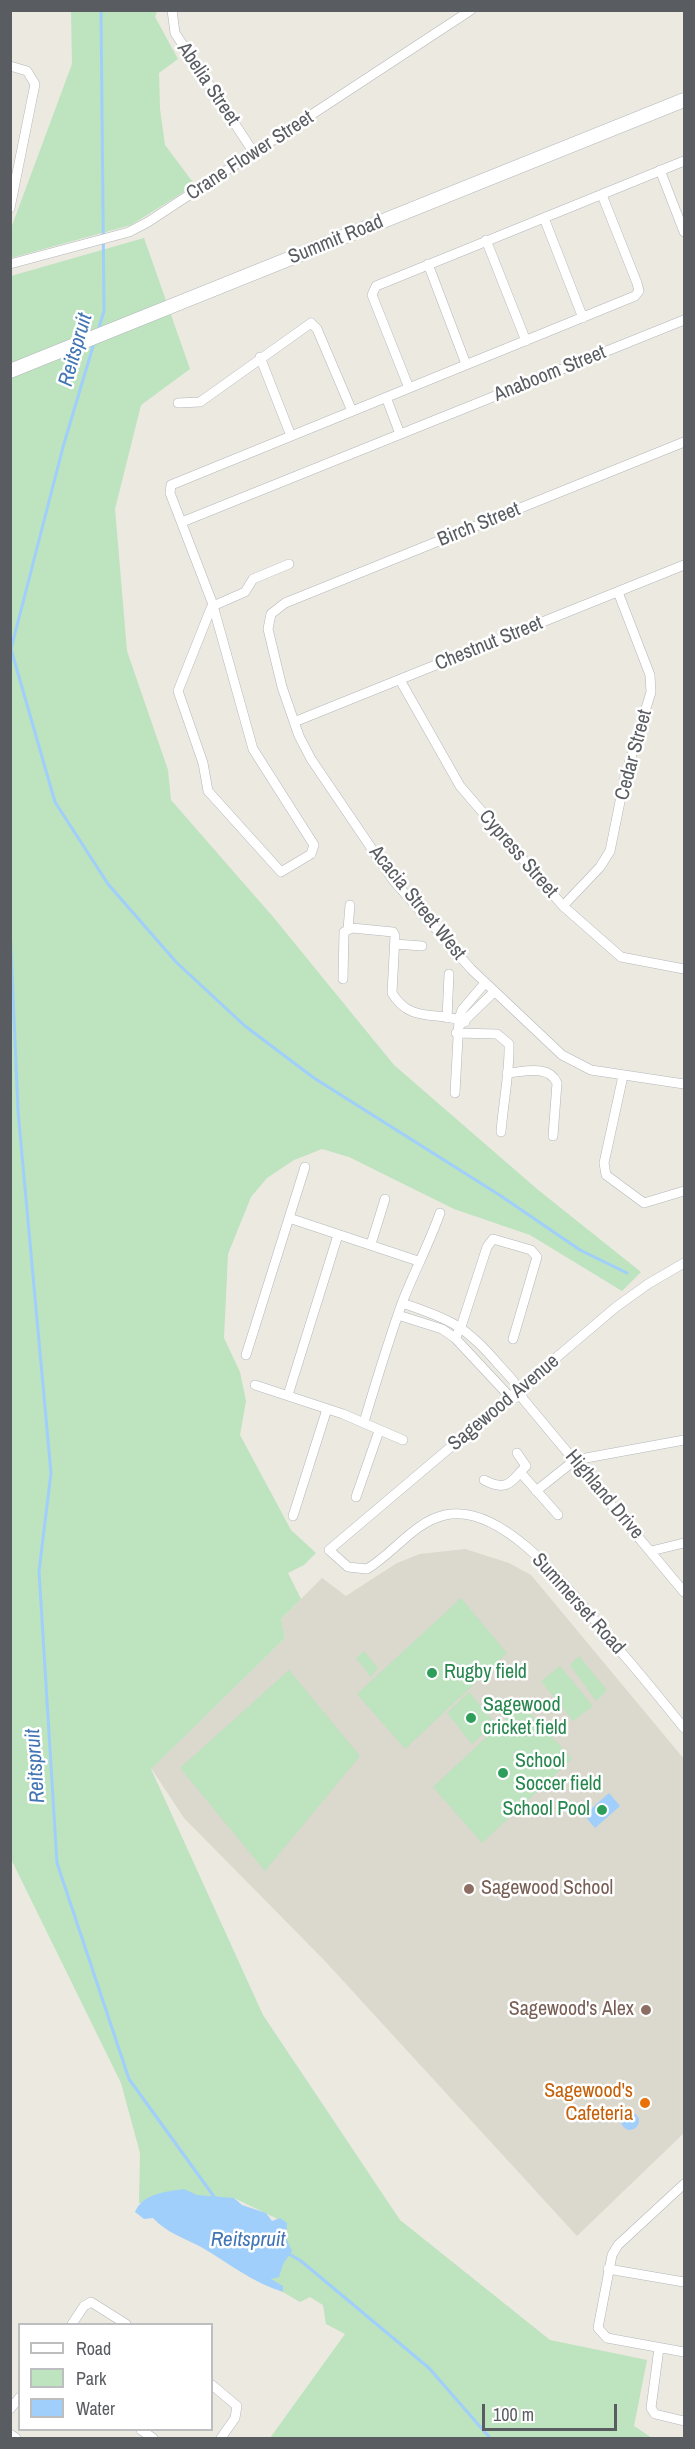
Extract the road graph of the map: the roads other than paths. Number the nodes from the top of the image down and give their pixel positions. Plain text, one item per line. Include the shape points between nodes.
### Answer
1 (172, 10) edge
2 (471, 10) edge
3 (10, 66) edge
4 (684, 98) edge
5 (254, 153) junction
6 (684, 161) edge
7 (14, 167) edge
8 (660, 170) junction
9 (602, 195) junction
10 (10, 208) edge
11 (544, 218) junction
12 (684, 232) edge
13 (486, 240) junction
14 (10, 264) edge
15 (428, 264) junction
16 (583, 318) junction
17 (684, 320) edge
18 (526, 341) junction
19 (260, 357) junction
20 (466, 364) junction
21 (10, 371) edge
22 (409, 388) junction
23 (386, 397) junction
24 (178, 403) dead end
25 (352, 411) junction
26 (400, 434) junction
27 (291, 436) junction
28 (684, 442) edge
29 (182, 522) junction
30 (289, 564) dead end
31 (684, 565) edge
32 (618, 592) junction
33 (213, 606) junction
34 (275, 610) joint
35 (400, 680) junction
36 (294, 722) junction
37 (350, 905) dead end
38 (563, 906) junction
39 (348, 929) junction
40 (395, 944) junction
41 (422, 946) dead end
42 (684, 969) edge
43 (449, 974) dead end
44 (343, 979) dead end
45 (485, 983) junction
46 (494, 992) junction
47 (476, 993) junction
48 (485, 1002) junction
49 (447, 1018) junction
50 (460, 1025) junction
51 (507, 1072) junction
52 (623, 1076) junction
53 (684, 1084) edge
54 (455, 1093) dead end
55 (501, 1132) dead end
56 (553, 1136) dead end
57 (304, 1167) dead end
58 (684, 1191) edge
59 (385, 1199) dead end
60 (440, 1213) dead end
61 (289, 1218) junction
62 (338, 1234) junction
63 (371, 1244) junction
64 (418, 1262) junction
65 (684, 1263) edge
66 (402, 1303) junction
67 (398, 1315) junction
68 (461, 1327) junction
69 (455, 1338) junction
70 (513, 1339) dead end
71 (246, 1355) dead end
72 (255, 1385) dead end
73 (288, 1395) junction
74 (521, 1395) junction
75 (511, 1398) junction
76 (327, 1409) junction
77 (364, 1422) junction
78 (379, 1431) junction
79 (403, 1440) dead end
80 (684, 1440) edge
81 (517, 1453) dead end
82 (575, 1460) junction
83 (520, 1472) junction
84 (484, 1480) dead end
85 (536, 1491) junction
86 (356, 1497) dead end
87 (558, 1515) dead end
88 (293, 1516) dead end
89 (684, 1543) edge
90 (329, 1550) joint
91 (651, 1551) junction
92 (684, 1592) edge
93 (684, 1728) edge
94 (682, 2190) edge
95 (608, 2270) junction
96 (684, 2282) edge
97 (73, 2323) edge
98 (123, 2323) edge
99 (659, 2348) junction
100 (684, 2352) edge
101 (213, 2386) edge
102 (684, 2421) edge
103 (10, 2434) edge
104 (16, 2439) edge
105 (221, 2439) edge

1 - 5 street, Abelia Street via 175,33
2 - 5 street, Crane Flower Street
3 - 7 street via 27,71 35,84
4 - 21 main road, Summit Road
5 - 14 street, Crane Flower Street via 135,229
6 - 8 street
7 - 10 street
8 - 9 street
8 - 12 street
9 - 11 street
9 - 16 street via 639,291
11 - 13 street
11 - 16 street
13 - 15 street
13 - 18 street
15 - 20 street
15 - 22 street via 379,284 372,293
16 - 18 street
17 - 26 street, Anaboom Street
18 - 20 street
19 - 24 street via 200,402
19 - 25 street via 307,324 314,324
19 - 27 street
20 - 22 street
22 - 23 street
23 - 25 street
23 - 26 street
25 - 27 street
26 - 29 street, Anaboom Street
27 - 29 street via 173,483 170,493
28 - 34 street, Birch Street
29 - 33 street
30 - 33 street via 253,579 245,592
31 - 32 street, Chestnut Street
32 - 35 street, Chestnut Street
32 - 38 street, Cedar Street via 650,675 651,692 625,777 610,852
33 - 33 street via 253,749 314,845 311,854 283,872 274,868 209,793 203,763 179,701 179,681
34 - 36 street, Acacia Street West via 268,628
35 - 36 street, Chestnut Street
35 - 38 street, Cypress Street via 460,786
36 - 45 street, Acacia Street West via 311,759 393,880
37 - 39 street
38 - 42 street, Cypress Street via 621,957
39 - 40 street via 389,931 396,936
39 - 44 street via 342,937
40 - 41 street
40 - 49 street via 394,997 416,1014
43 - 49 street
45 - 46 street, Acacia Street West
45 - 47 street
46 - 48 street
46 - 52 street, Acacia Street West via 567,1059 591,1070
47 - 48 street
47 - 50 street via 462,1010
48 - 50 street
49 - 50 street
50 - 51 street via 502,1035 509,1044
50 - 54 street
51 - 55 street
51 - 56 street via 544,1070 555,1077
52 - 53 street, Acacia Street West
52 - 58 street via 604,1163 606,1175 644,1203
57 - 61 street
59 - 63 street
60 - 64 street via 427,1250
61 - 62 street
61 - 71 street
62 - 63 street
62 - 73 street
63 - 64 street
64 - 66 street
65 - 74 street, Sagewood Avenue via 616,1307
66 - 67 street
66 - 68 street, Highland Drive
67 - 69 street via 442,1329
67 - 77 street
68 - 69 street
68 - 70 street via 487,1247 495,1239 531,1250 537,1257
68 - 74 street, Highland Drive via 479,1342
69 - 75 street
72 - 73 street
73 - 76 street
74 - 75 street, Sagewood Avenue
74 - 82 street, Highland Drive
75 - 90 street, Sagewood Avenue
76 - 77 street
76 - 88 street
77 - 78 street
78 - 79 street
78 - 86 street
80 - 82 street
81 - 83 street via 527,1464
82 - 85 street
82 - 91 street, Highland Drive
83 - 84 street via 501,1488
83 - 85 street
85 - 87 street
89 - 91 street
90 - 93 street, Summerset Road via 351,1569 367,1569 434,1518 449,1514 483,1519 529,1550 556,1575
91 - 92 street, Highland Drive
94 - 95 street via 618,2245
95 - 96 street
95 - 99 street via 598,2328 601,2334
97 - 98 street via 91,2302
99 - 100 street
99 - 102 street via 651,2408 655,2414
101 - 105 street via 237,2406 235,2418
103 - 104 street

